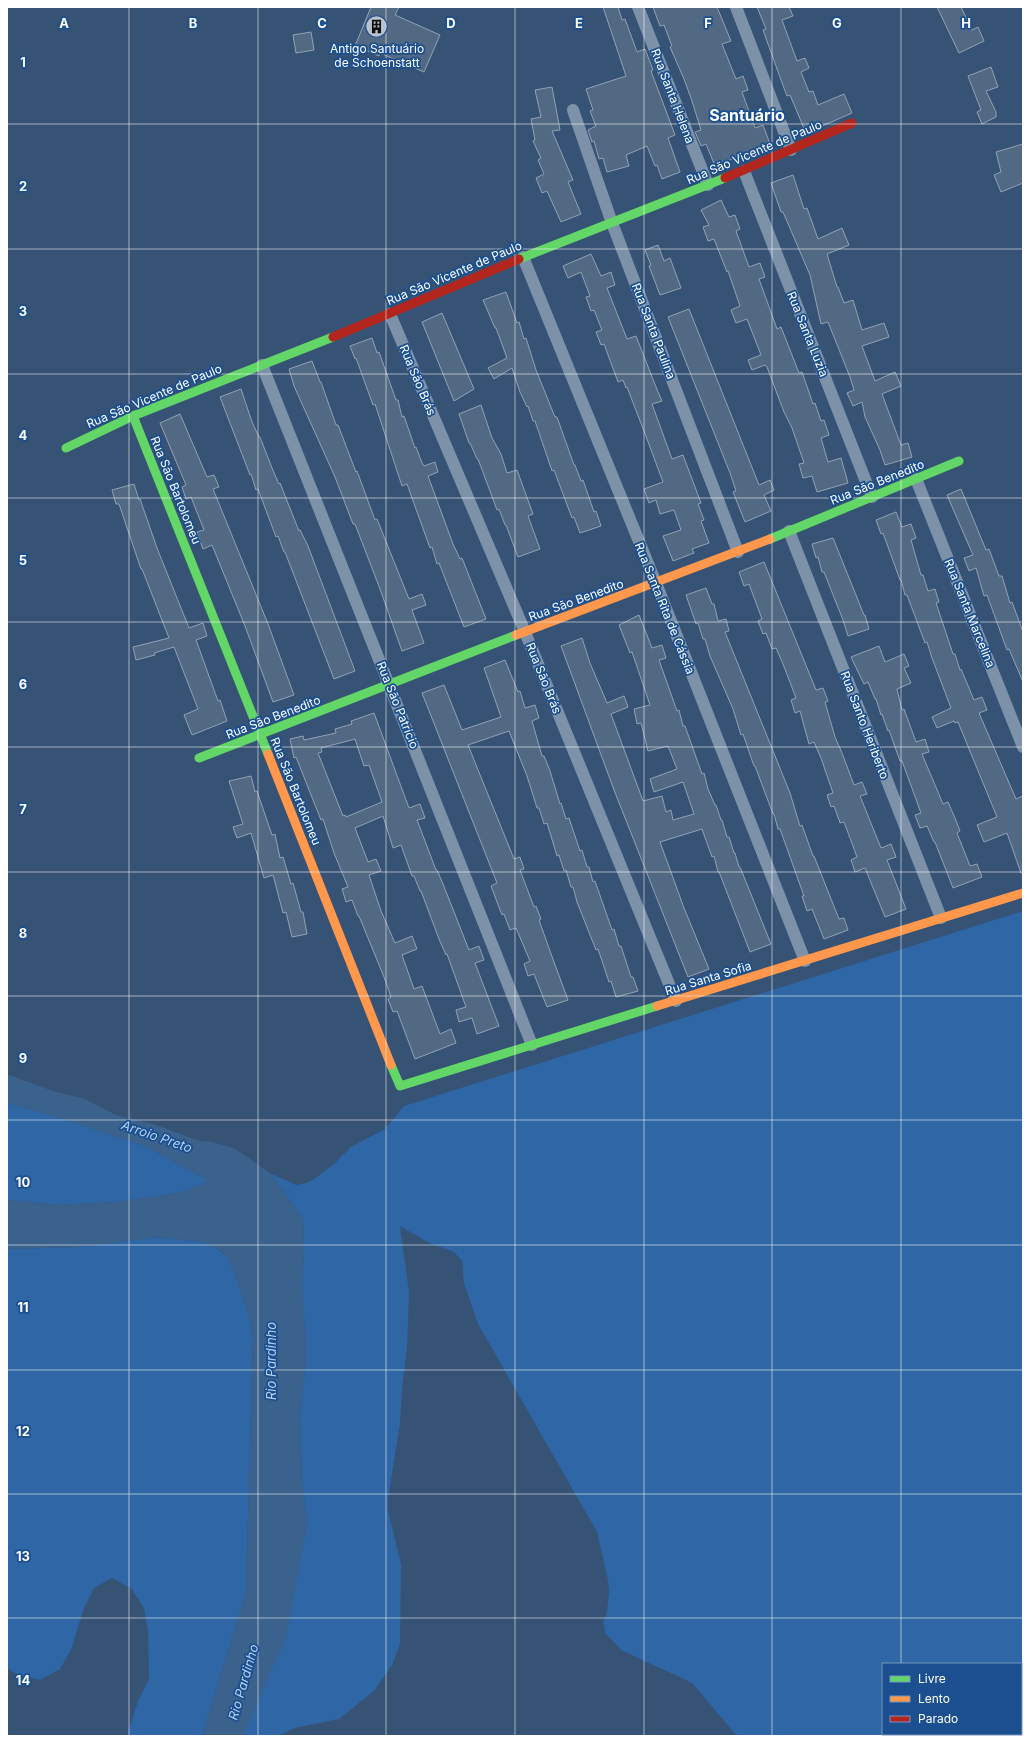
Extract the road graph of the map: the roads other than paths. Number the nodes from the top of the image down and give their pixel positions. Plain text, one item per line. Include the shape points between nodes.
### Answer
1 (638, 7) edge
2 (736, 7) edge
3 (573, 110) dead end
4 (852, 123) dead end
5 (791, 150) junction
6 (744, 171) junction
7 (708, 186) junction
8 (612, 223) junction
9 (523, 257) junction
10 (390, 314) junction
11 (262, 365) junction
12 (133, 416) junction
13 (66, 448) dead end
14 (959, 461) dead end
15 (916, 479) junction
16 (872, 497) junction
17 (789, 531) junction
18 (738, 552) junction
19 (656, 583) junction
20 (525, 632) junction
21 (390, 685) junction
22 (260, 734) junction
23 (1023, 747) edge
24 (199, 758) dead end
25 (1023, 893) edge
26 (941, 918) junction
27 (805, 961) junction
28 (676, 1001) junction
29 (532, 1045) junction
30 (400, 1086) joint

1 - 7 street, Rua Santa Helena
2 - 5 street
3 - 8 street, Rua Santa Paulina
4 - 5 street, Rua São Vicente de Paulo
5 - 6 street, Rua São Vicente de Paulo
6 - 7 street, Rua São Vicente de Paulo
6 - 16 street, Rua Santa Luzia
7 - 8 street, Rua São Vicente de Paulo
8 - 9 street, Rua São Vicente de Paulo
8 - 18 street, Rua Santa Paulina
9 - 10 street, Rua São Vicente de Paulo
9 - 19 street, Rua Santa Rita de Cássia
10 - 11 street, Rua São Vicente de Paulo
10 - 20 street, Rua São Brás
11 - 12 street, Rua São Vicente de Paulo
11 - 21 street, Rua São Patrício
12 - 13 street, Rua São Vicente de Paulo
12 - 22 street, Rua São Bartolomeu
14 - 15 street, Rua São Benedito
15 - 16 street, Rua São Benedito
15 - 23 street, Rua Santa Marcelina
16 - 17 street, Rua São Benedito
17 - 18 street, Rua São Benedito
17 - 26 street, Rua Santo Heriberto
18 - 19 street, Rua São Benedito
19 - 20 street, Rua São Benedito
19 - 27 street, Rua Santa Rita de Cássia
20 - 21 street, Rua São Benedito
20 - 28 street, Rua São Brás
21 - 22 street, Rua São Benedito
21 - 29 street, Rua São Patrício
22 - 24 street, Rua São Benedito
22 - 30 street, Rua São Bartolomeu
25 - 26 street, Rua Santa Sofia
26 - 27 street, Rua Santa Sofia
27 - 28 street, Rua Santa Sofia
28 - 29 street, Rua Santa Sofia
29 - 30 street, Rua Santa Sofia

